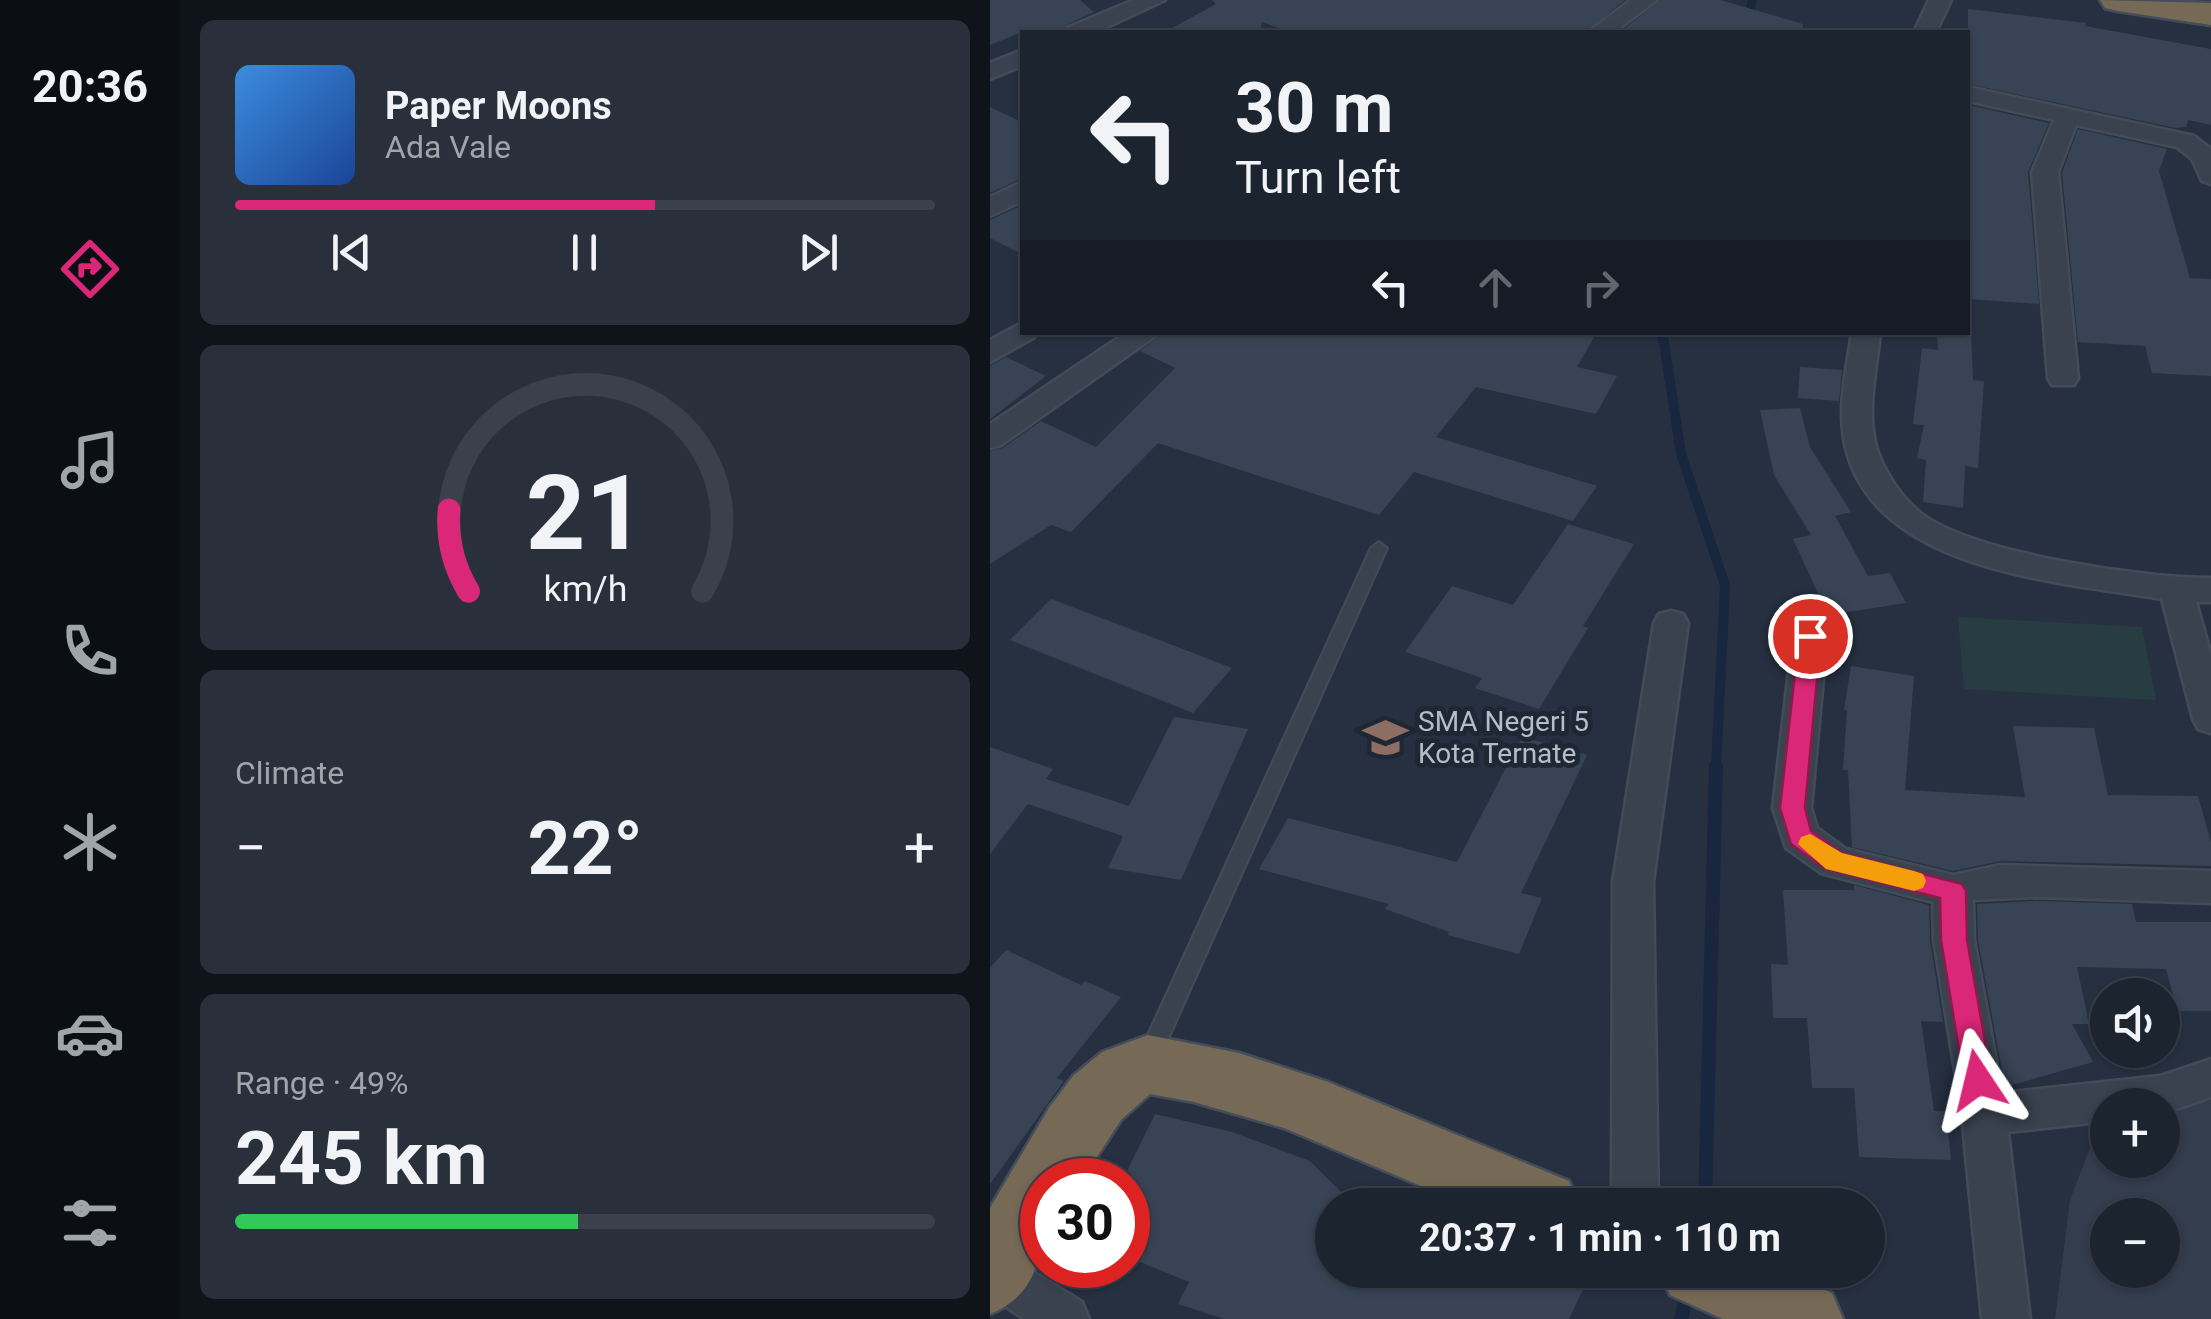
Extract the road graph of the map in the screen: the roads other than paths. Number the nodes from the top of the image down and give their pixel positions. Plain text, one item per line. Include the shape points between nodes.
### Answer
1 (1154, 0) edge
2 (1646, 0) edge
3 (1940, 0) edge
4 (2118, 0) edge
5 (2211, 14) edge
6 (1082, 30) edge
7 (1602, 30) edge
8 (1925, 30) edge
9 (1970, 94) edge
10 (2068, 115) junction
11 (2211, 176) edge
12 (1020, 191) edge
13 (990, 208) edge
14 (1020, 334) edge
15 (1143, 335) edge
16 (1866, 335) edge
17 (990, 353) edge
18 (2063, 378) dead end
19 (990, 438) edge
20 (1379, 548) dead end
21 (2176, 590) junction
22 (2211, 590) edge
23 (1672, 624) dead end
24 (1810, 636) dead end
25 (2211, 720) edge
26 (2211, 887) edge
27 (1953, 891) junction
28 (1146, 1064) junction
29 (2211, 1078) edge
30 (1984, 1115) junction
31 (1058, 1158) edge
32 (1505, 1188) edge
33 (1635, 1188) edge
34 (1020, 1225) edge
35 (992, 1274) edge
36 (1737, 1288) edge
37 (1787, 1310) edge
38 (1065, 1319) edge
39 (2006, 1319) edge

1 - 6 street
2 - 7 street
3 - 8 street
4 - 5 highway
9 - 10 street
10 - 11 street via 2185,141 2203,155
10 - 18 street via 2045,172
12 - 13 street
14 - 17 street
15 - 19 street
16 - 21 street via 1858,433 1882,488 1912,522 1938,537 2014,559
20 - 28 lane
21 - 22 street
21 - 25 street
23 - 33 street via 1632,882
24 - 27 street via 1792,808 1800,837 1835,862
26 - 27 street via 1999,881
27 - 30 street via 1954,940
28 - 31 highway via 1116,1078
28 - 32 highway via 1246,1084
29 - 30 street via 2160,1095
30 - 39 street
34 - 35 highway
35 - 38 street
36 - 37 highway

